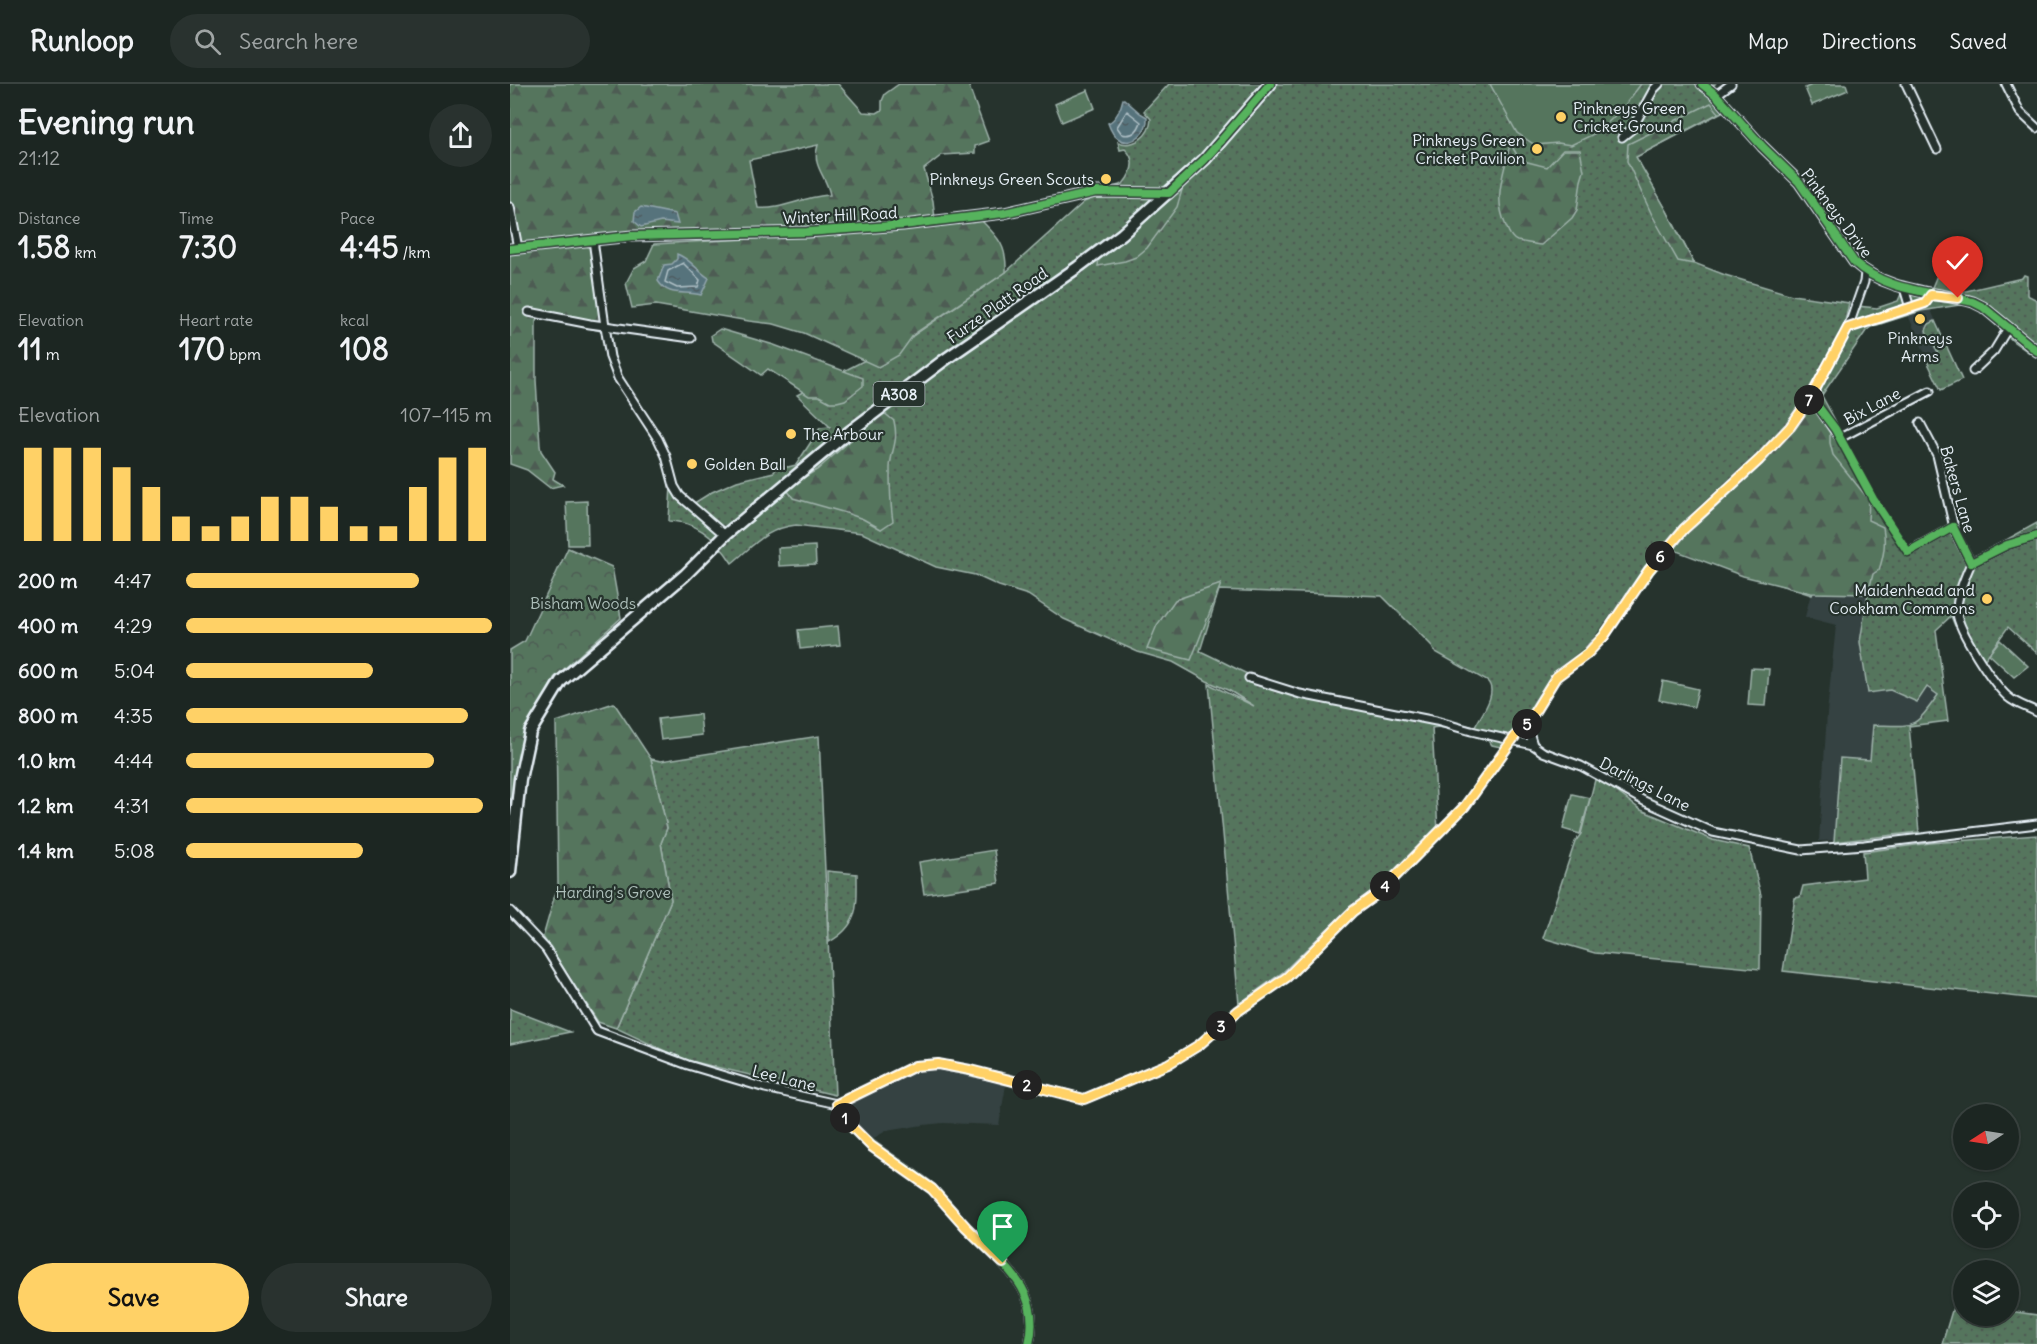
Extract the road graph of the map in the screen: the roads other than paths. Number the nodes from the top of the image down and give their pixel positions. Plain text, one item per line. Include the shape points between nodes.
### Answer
1 (1270, 84) edge
2 (1659, 84) edge
3 (1702, 84) edge
4 (1731, 84) edge
5 (1906, 84) edge
6 (2006, 84) edge
7 (1716, 95) junction
8 (2037, 128) edge
9 (1622, 137) dead end
10 (1937, 149) dead end
11 (1169, 193) junction
12 (510, 207) edge
13 (593, 240) junction
14 (514, 249) edge
15 (1865, 272) junction
16 (1904, 288) junction
17 (1931, 295) junction
18 (1910, 308) junction
19 (529, 312) dead end
20 (605, 327) junction
21 (1848, 328) junction
22 (2008, 328) junction
23 (691, 338) dead end
24 (2037, 351) edge
25 (1973, 372) dead end
26 (1930, 391) dead end
27 (1811, 397) junction
28 (1920, 423) dead end
29 (1953, 527) junction
30 (725, 535) junction
31 (2037, 536) edge
32 (1913, 549) dead end
33 (1971, 563) junction
34 (1249, 678) dead end
35 (2037, 712) edge
36 (1527, 724) junction
37 (1513, 740) junction
38 (1533, 745) junction
39 (2037, 824) edge
40 (510, 872) edge
41 (510, 910) edge
42 (837, 1104) junction
43 (1029, 1344) edge

1 - 11 main road, Furze Platt Road / A308 via 1205,159
2 - 9 street via 1632,129
3 - 7 street, Pinkneys Drive
4 - 7 street
5 - 10 street
6 - 8 street via 2020,112
7 - 15 street, Pinkneys Drive via 1799,182
11 - 13 street, Winter Hill Road via 1096,192 1004,213 903,225
11 - 30 main road, Furze Platt Road / A308 via 1078,267 840,439
12 - 14 street
13 - 14 street, Winter Hill Road
13 - 20 street
15 - 16 street, Pinkneys Drive
15 - 21 street
16 - 17 street, Pinkneys Drive
16 - 18 street
17 - 18 street via 1925,303
17 - 22 street, Pinkneys Drive via 1973,302
18 - 21 street
19 - 20 street
20 - 23 street
20 - 30 street via 618,378 658,439 674,486 680,496
21 - 27 street
22 - 24 street, Pinkneys Drive
22 - 25 street via 1994,351
26 - 27 street, Bix Lane via 1840,438
27 - 36 street via 1782,436 1667,548 1604,636 1556,677
28 - 29 street, Bakers Lane via 1937,455
29 - 32 street
29 - 33 street, Bakers Lane
30 - 40 main road, A308 via 685,575 561,681 530,732 520,779
31 - 33 street via 2007,545
33 - 35 street via 1959,600 1958,621 1979,659 2007,696
34 - 37 street, Darlings Lane via 1310,696 1426,718
36 - 37 street
36 - 38 street
37 - 38 street, Darlings Lane
37 - 42 street via 1465,806 1381,891 1353,911 1287,977 1168,1064 1084,1099 970,1070 938,1064 915,1066
38 - 39 street, Darlings Lane via 1713,832 1801,850
41 - 42 street, Lee Lane via 546,949 597,1031 688,1065
42 - 43 street via 849,1124 871,1146 932,1189 1020,1284 1032,1320

